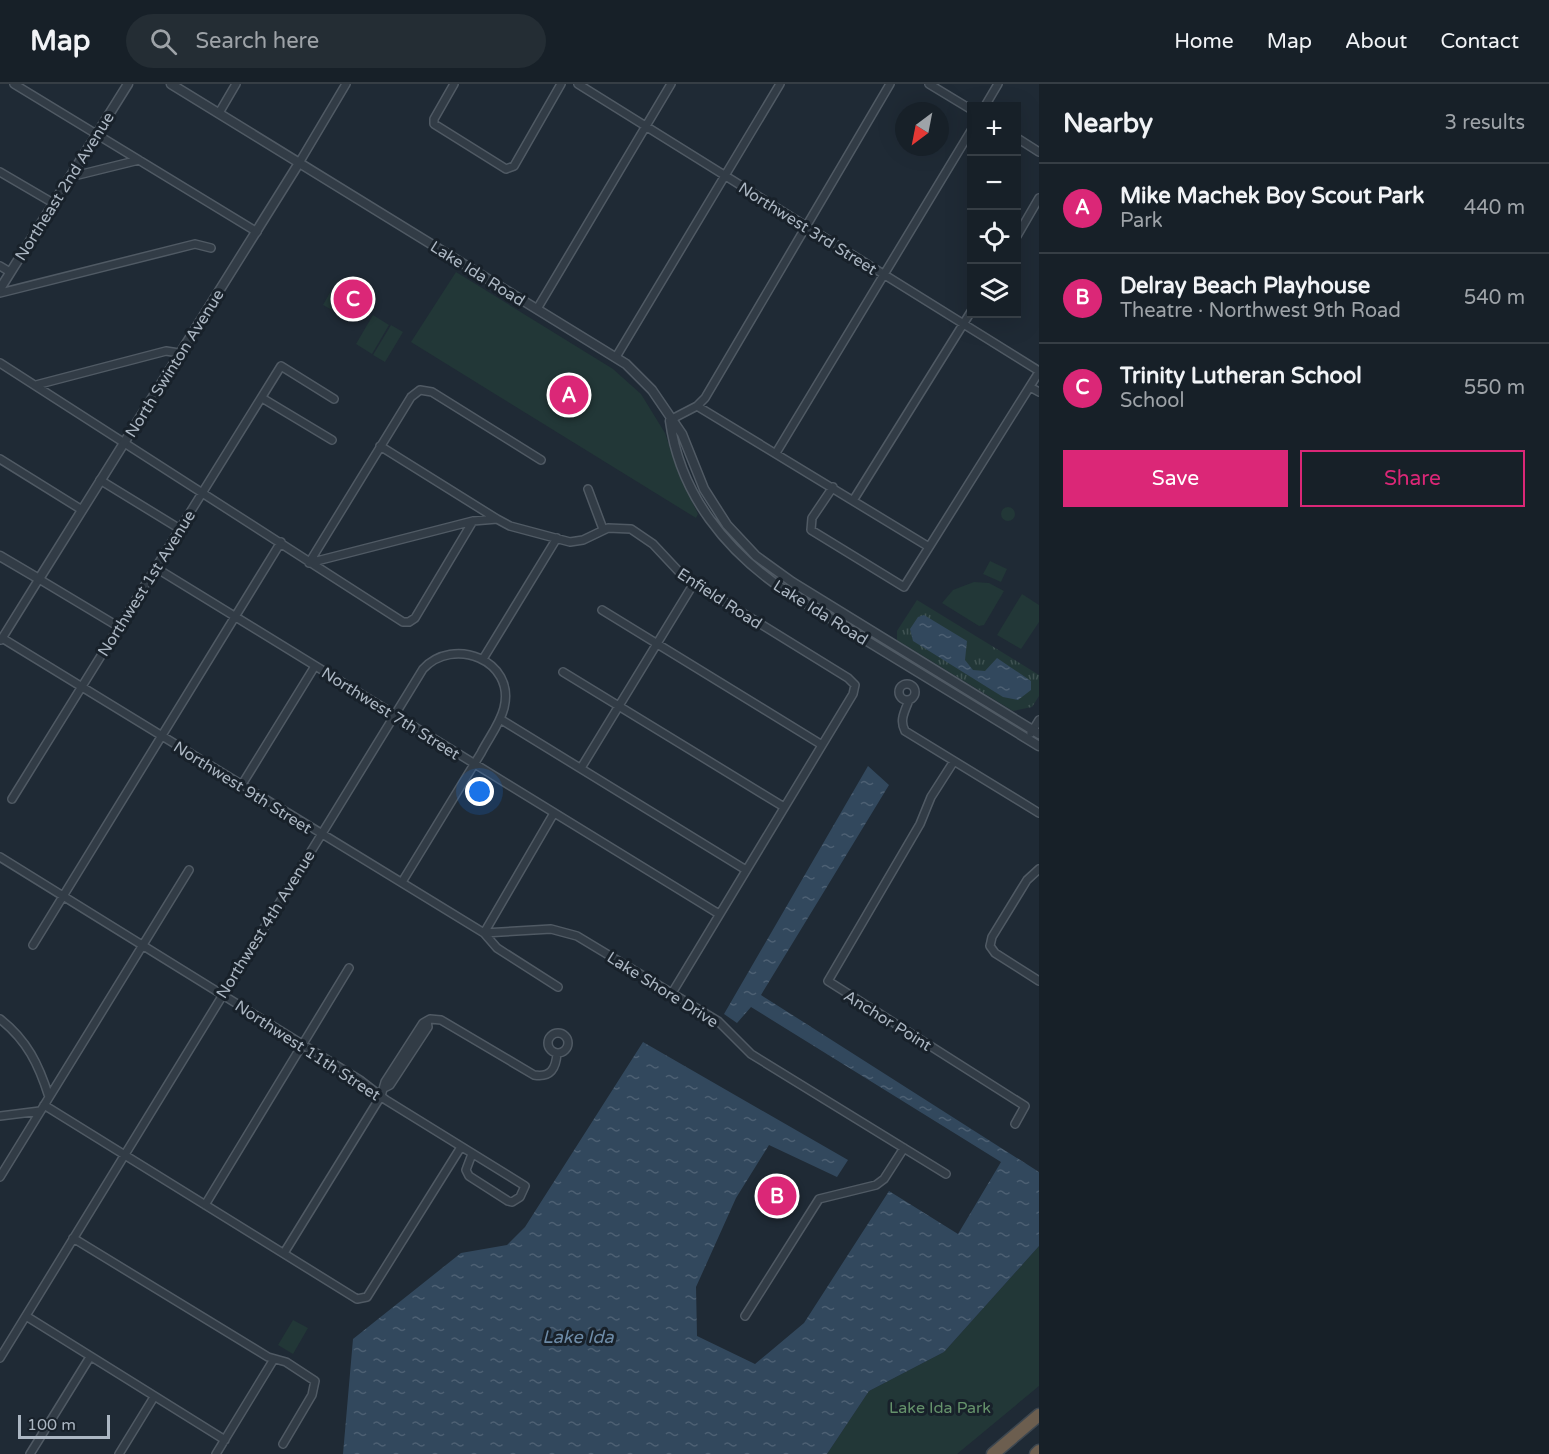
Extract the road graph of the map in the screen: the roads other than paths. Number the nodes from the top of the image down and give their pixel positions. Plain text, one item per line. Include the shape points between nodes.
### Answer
1 (14, 84) edge
2 (128, 84) edge
3 (171, 84) edge
4 (236, 84) edge
5 (346, 84) edge
6 (454, 84) edge
7 (561, 84) edge
8 (578, 84) edge
9 (671, 84) edge
10 (780, 84) edge
11 (890, 84) edge
12 (929, 84) edge
13 (998, 84) edge
14 (987, 102) edge
15 (967, 107) edge
16 (219, 113) junction
17 (646, 126) junction
18 (96, 134) junction
19 (967, 137) edge
20 (1021, 141) edge
21 (1039, 152) edge
22 (139, 160) junction
23 (299, 163) junction
24 (0, 172) edge
25 (725, 176) junction
26 (70, 177) junction
27 (1039, 198) edge
28 (53, 203) junction
29 (806, 226) junction
30 (1021, 229) edge
31 (257, 232) junction
32 (211, 248) dead end
33 (0, 266) edge
34 (10, 272) junction
35 (884, 274) junction
36 (0, 291) edge
37 (537, 309) junction
38 (967, 317) edge
39 (963, 323) junction
40 (179, 353) junction
41 (616, 357) junction
42 (0, 363) edge
43 (1039, 372) edge
44 (36, 385) junction
45 (1030, 387) junction
46 (1039, 392) edge
47 (262, 398) junction
48 (334, 399) dead end
49 (698, 406) junction
50 (670, 420) junction
51 (332, 440) dead end
52 (124, 441) junction
53 (380, 446) junction
54 (776, 453) junction
55 (0, 459) edge
56 (541, 460) dead end
57 (100, 480) junction
58 (833, 487) junction
59 (588, 489) dead end
60 (202, 493) junction
61 (854, 500) junction
62 (82, 510) junction
63 (497, 519) junction
64 (474, 521) junction
65 (180, 529) junction
66 (603, 529) junction
67 (557, 538) junction
68 (281, 542) junction
69 (929, 547) junction
70 (0, 556) edge
71 (309, 563) junction
72 (156, 568) junction
73 (782, 576) junction
74 (39, 579) junction
75 (694, 583) junction
76 (776, 585) junction
77 (602, 610) dead end
78 (235, 617) junction
79 (119, 627) junction
80 (885, 639) junction
81 (1, 640) edge
82 (866, 640) junction
83 (657, 644) junction
84 (483, 659) junction
85 (315, 666) junction
86 (563, 672) dead end
87 (81, 687) junction
88 (909, 700) dead end
89 (619, 706) junction
90 (394, 715) junction
91 (500, 719) junction
92 (1039, 720) edge
93 (1036, 732) edge
94 (161, 737) junction
95 (1027, 739) junction
96 (822, 745) junction
97 (1039, 746) edge
98 (954, 761) junction
99 (474, 764) junction
100 (581, 768) junction
101 (241, 786) junction
102 (12, 799) dead end
103 (784, 807) junction
104 (554, 813) junction
105 (1039, 813) edge
106 (321, 835) junction
107 (0, 857) edge
108 (1039, 869) edge
109 (189, 870) dead end
110 (746, 870) junction
111 (402, 882) junction
112 (63, 896) junction
113 (719, 914) junction
114 (484, 933) junction
115 (33, 945) dead end
116 (143, 946) junction
117 (349, 968) dead end
118 (1039, 981) edge
119 (558, 987) dead end
120 (672, 993) junction
121 (222, 995) junction
122 (0, 1019) edge
123 (303, 1045) junction
124 (557, 1053) dead end
125 (383, 1092) junction
126 (50, 1097) junction
127 (42, 1108) junction
128 (0, 1116) edge
129 (1015, 1124) dead end
130 (461, 1147) junction
131 (904, 1148) junction
132 (472, 1154) junction
133 (124, 1155) junction
134 (946, 1174) dead end
135 (0, 1177) edge
136 (205, 1205) junction
137 (73, 1238) junction
138 (284, 1253) junction
139 (26, 1316) junction
140 (745, 1316) dead end
141 (1, 1356) edge
142 (90, 1357) junction
143 (274, 1359) junction
144 (154, 1397) junction
145 (1039, 1415) edge
146 (225, 1440) junction
147 (283, 1444) dead end
148 (30, 1454) edge
149 (119, 1454) edge
150 (216, 1454) edge
151 (993, 1454) edge

1 - 18 street
2 - 18 street, Northeast 2nd Avenue
3 - 16 street, Lake Ida Road
4 - 16 street
5 - 23 street, North Swinton Avenue
6 - 7 street via 434,119 437,127 511,169
8 - 17 street, Northwest 3rd Street
9 - 17 street
10 - 25 street
11 - 29 street
12 - 15 street
13 - 14 street
16 - 23 street, Lake Ida Road
17 - 25 street, Northwest 3rd Street
17 - 37 street
18 - 22 street
18 - 26 street, Northeast 2nd Avenue
19 - 35 street
20 - 21 street
22 - 26 street
22 - 31 street
23 - 31 street, North Swinton Avenue
23 - 37 street, Lake Ida Road
24 - 28 street
25 - 29 street, Northwest 3rd Street
25 - 41 street
26 - 28 street, Northeast 2nd Avenue
27 - 30 street
28 - 34 street, Northeast 2nd Avenue
29 - 35 street, Northwest 3rd Street
29 - 49 street
31 - 40 street, North Swinton Avenue
32 - 36 street via 195,244
33 - 34 street
34 - 36 street, Northeast 2nd Avenue
35 - 39 street, Northwest 3rd Street
35 - 54 street
37 - 41 street, Lake Ida Road
38 - 39 street
39 - 43 street, Northwest 3rd Street
39 - 61 street
40 - 44 street via 166,351
40 - 52 street, North Swinton Avenue
41 - 50 street, Lake Ida Road via 646,383
42 - 44 street
43 - 45 street
44 - 52 street
45 - 46 street
45 - 69 street
47 - 48 street, Northwest 1st Avenue via 280,366
47 - 51 street
47 - 60 street, Northwest 1st Avenue
49 - 50 street
49 - 54 street
50 - 73 street, Lake Ida Road via 682,434 698,477 718,513 746,547
50 - 76 street, Lake Ida Road via 672,438 701,507 738,555
52 - 57 street, North Swinton Avenue
52 - 60 street
53 - 56 street via 411,397 420,390 432,392
53 - 63 street
53 - 71 street
54 - 58 street
55 - 62 street
57 - 62 street, North Swinton Avenue
57 - 65 street
58 - 61 street
58 - 69 street via 812,518 811,530 904,587
59 - 66 street
60 - 65 street, Northwest 1st Avenue
60 - 68 street
61 - 69 street
62 - 74 street, North Swinton Avenue
63 - 64 street, Enfield Road
63 - 67 street, Enfield Road
64 - 71 street, Enfield Road
64 - 71 street via 409,622 403,622
65 - 72 street, Northwest 1st Avenue
66 - 67 street, Enfield Road via 579,541
66 - 75 street, Enfield Road via 635,531
67 - 84 street
68 - 71 street
68 - 78 street
70 - 74 street
72 - 78 street, Northwest 7th Street
72 - 79 street, Northwest 1st Avenue
73 - 76 street
73 - 80 street, Lake Ida Road
74 - 79 street
74 - 81 street, North Swinton Avenue
75 - 83 street
75 - 96 street, Enfield Road via 855,685
76 - 82 street, Lake Ida Road
77 - 83 street
78 - 85 street, Northwest 7th Street
78 - 94 street
79 - 87 street, Northwest 1st Avenue
80 - 82 street
80 - 93 street, Lake Ida Road
81 - 87 street, Northwest 9th Street
82 - 95 street, Lake Ida Road
83 - 89 street
83 - 96 street
84 - 90 street, Northwest 4th Avenue via 457,652 434,659 423,669
84 - 91 street via 495,669 504,687 505,706
85 - 90 street, Northwest 7th Street
85 - 101 street
86 - 89 street
87 - 94 street, Northwest 9th Street
87 - 102 street, Northwest 1st Avenue
88 - 98 street via 902,717 905,731
89 - 100 street
89 - 103 street
90 - 99 street, Northwest 7th Street
90 - 106 street, Northwest 4th Avenue
91 - 99 street
91 - 100 street
92 - 93 street
93 - 95 street
94 - 101 street, Northwest 9th Street
94 - 112 street
95 - 97 street, Lake Ida Road
96 - 103 street
98 - 105 street
98 - 129 street, Anchor Point via 828,981 1025,1106
99 - 104 street, Northwest 7th Street
99 - 111 street
100 - 110 street
101 - 106 street, Northwest 9th Street
103 - 110 street
104 - 113 street, Northwest 7th Street
104 - 114 street
106 - 111 street, Northwest 9th Street
106 - 121 street, Northwest 4th Avenue
107 - 112 street, Northwest 11th Street
108 - 118 street via 1027,880 990,946
109 - 116 street
110 - 113 street
111 - 114 street, Northwest 9th Street
112 - 115 street
112 - 116 street, Northwest 11th Street
113 - 120 street
114 - 119 street, Northwest 9th Street via 496,948
114 - 120 street, Lake Shore Drive via 551,929 572,934
116 - 121 street, Northwest 11th Street
116 - 126 street
117 - 123 street
120 - 131 street, Lake Shore Drive via 718,1021 751,1054
121 - 123 street, Northwest 11th Street
121 - 133 street, Northwest 4th Avenue
122 - 126 street via 27,1045
123 - 125 street, Northwest 11th Street
123 - 136 street
124 - 125 street via 556,1066 550,1074 534,1075 441,1020 430,1019 423,1023 385,1082
125 - 130 street, Northwest 11th Street
125 - 138 street
126 - 127 street
127 - 128 street
127 - 133 street
127 - 135 street
130 - 132 street, Northwest 11th Street
130 - 138 street via 367,1297 357,1299
131 - 134 street, Lake Shore Drive
131 - 140 street via 876,1185 819,1199
132 - 132 street, Northwest 11th Street via 466,1170 469,1176 504,1198 517,1200 525,1186
133 - 136 street
133 - 137 street, Northwest 4th Avenue
136 - 138 street
137 - 139 street, Northwest 4th Avenue
137 - 143 street
139 - 141 street, Northwest 4th Avenue
139 - 142 street
142 - 144 street
142 - 148 street
143 - 146 street
143 - 147 street via 315,1380 312,1395
144 - 146 street
144 - 149 street
145 - 151 highway
146 - 150 street

